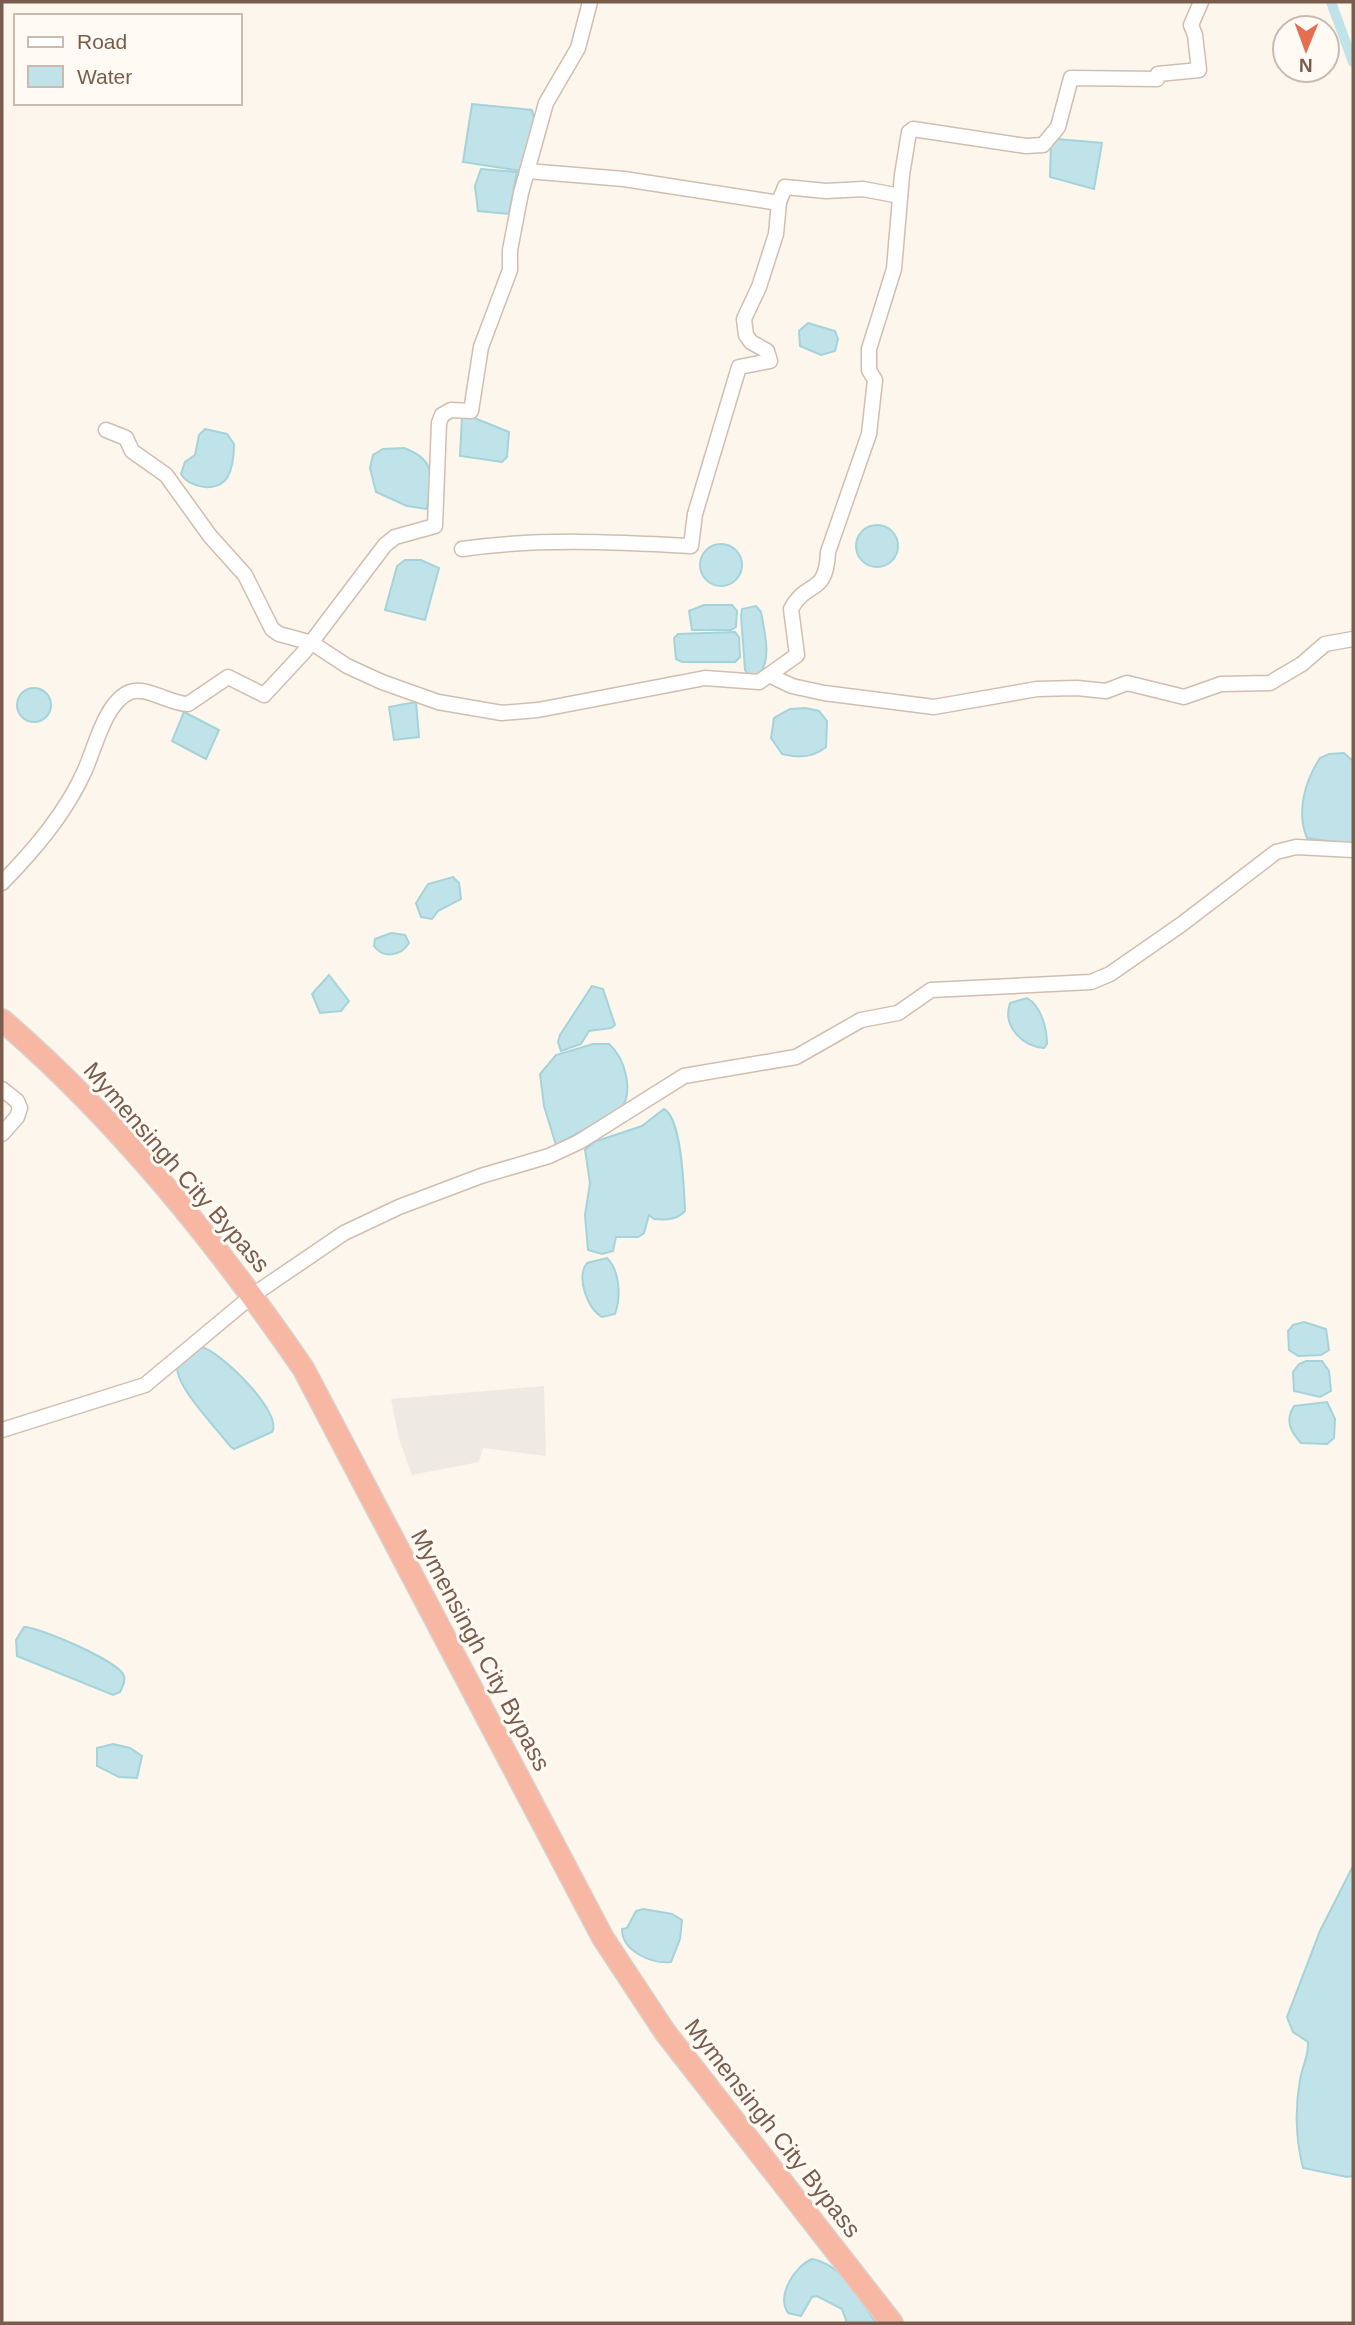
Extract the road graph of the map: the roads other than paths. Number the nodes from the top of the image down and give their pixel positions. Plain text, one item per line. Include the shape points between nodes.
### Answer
1 (590, 2) edge
2 (1201, 2) edge
3 (527, 172) junction
4 (900, 196) junction
5 (779, 202) junction
6 (106, 430) dead end
7 (462, 549) dead end
8 (1353, 639) edge
9 (312, 643) junction
10 (771, 676) junction
11 (1353, 850) edge
12 (2, 883) edge
13 (2, 1020) edge
14 (2, 1089) edge
15 (2, 1134) edge
16 (253, 1296) junction
17 (2, 1430) edge
18 (892, 2323) edge

1 - 3 street via 578,48 546,103
2 - 4 street via 1191,25 1199,70 1158,74 1157,79 1071,78 1058,127 1043,145 912,129
3 - 5 street via 624,179
3 - 9 street via 510,270 481,347 475,400 471,411 451,410 439,423 435,526 395,537 385,545
4 - 5 street via 863,189 785,187
4 - 10 street via 894,269 869,349 874,380 869,434 828,552 827,572 820,585 802,594 791,609 797,655
5 - 7 street via 776,234 744,319 746,335 767,351 770,360 739,367 695,514 691,546 500,544
6 - 9 street via 126,438 132,451 166,475 245,575 272,629
8 - 10 street via 1325,644 1270,682 1221,684 1184,697 1127,683 1106,691 1037,689 934,707 792,687
9 - 10 street via 382,682 438,702 492,713 538,710 705,678 759,682
9 - 12 street via 264,695 228,677 188,704 136,691 126,695 110,713 68,802
11 - 16 street via 1296,847 1276,852 1110,974 1091,982 931,990 898,1013 861,1020 796,1057 684,1076 549,1156 481,1176 344,1233
13 - 16 highway, Mymensingh City Bypass via 104,1117
14 - 15 street via 20,1108
16 - 17 street via 145,1385
16 - 18 highway, Mymensingh City Bypass via 303,1368 603,1938 665,2032

